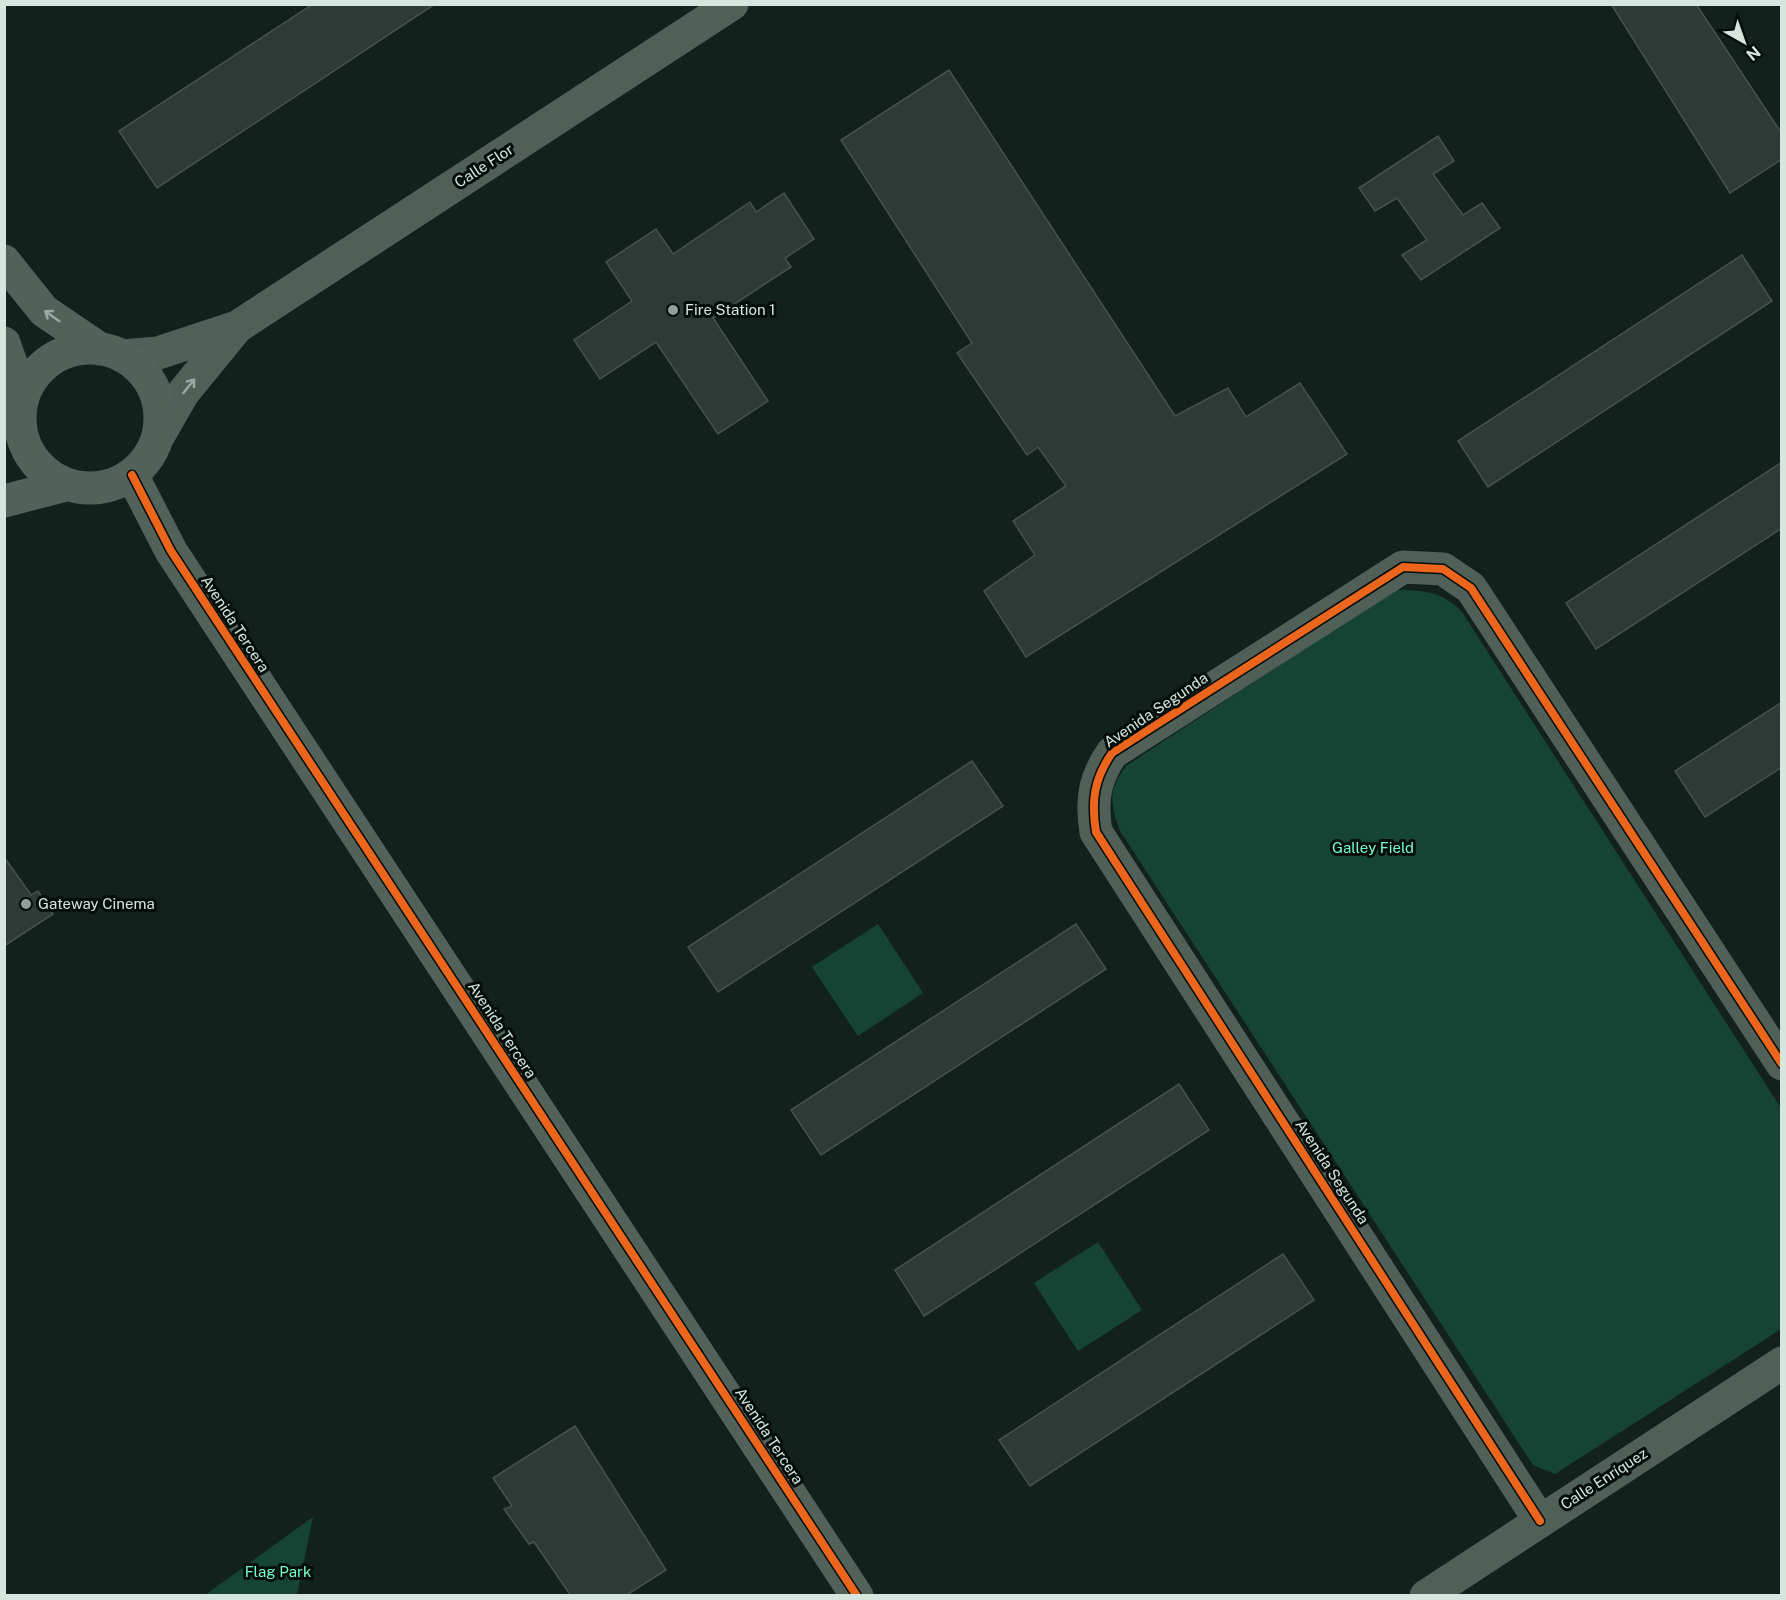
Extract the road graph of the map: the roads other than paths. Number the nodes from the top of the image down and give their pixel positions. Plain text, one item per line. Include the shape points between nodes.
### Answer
1 (732, 4) edge
2 (4, 261) edge
3 (237, 327) junction
4 (4, 343) edge
5 (111, 352) junction
6 (16, 417) edge
7 (159, 435) junction
8 (132, 475) junction
9 (66, 484) junction
10 (4, 501) edge
11 (1782, 1064) edge
12 (1782, 1363) edge
13 (1540, 1521) junction
14 (857, 1596) edge
15 (1426, 1596) edge

1 - 3 street, Calle Flor
5 -> 2 street via 44,311
3 - 5 street, Calle Flor via 159,353
7 -> 3 street, Calle Flor via 183,393
4 - 6 street
5 - 6 street via 81,349 62,354 45,365 32,380
5 - 7 street via 141,369 154,388 160,411
6 - 9 street via 31,457 46,474
7 - 8 street via 149,457
8 - 9 street via 112,485 89,489
8 - 14 street, Avenida Tercera via 171,551
9 - 10 street
11 - 13 street, Avenida Segunda via 1471,588 1443,569 1403,567 1112,753 1101,769 1093,800 1096,832
12 - 13 street, Calle Enríquez
13 - 15 street, Calle Enríquez

